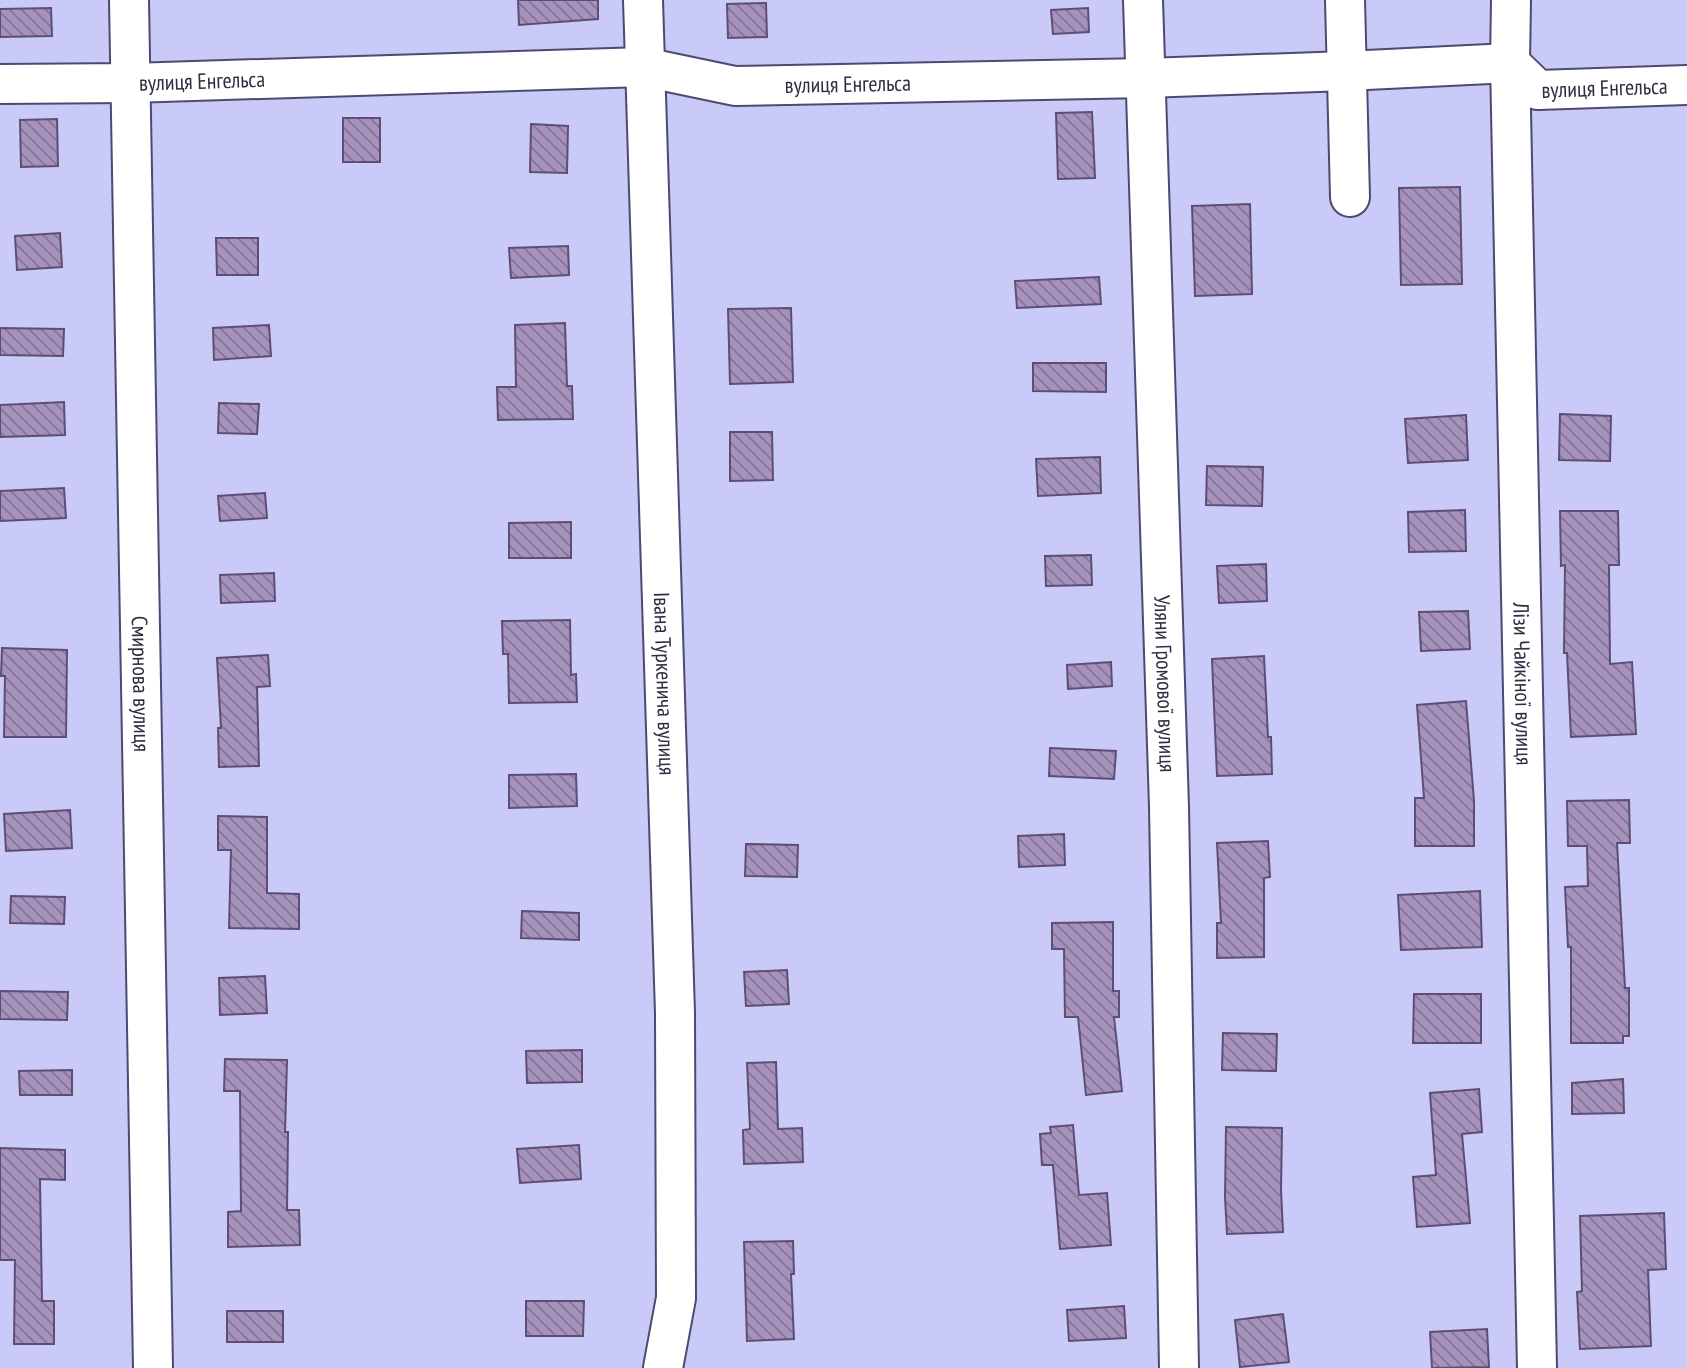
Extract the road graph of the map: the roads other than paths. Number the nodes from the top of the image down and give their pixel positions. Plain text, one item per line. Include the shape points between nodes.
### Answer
1 (129, 0) edge
2 (643, 0) edge
3 (1143, 0) edge
4 (1345, 0) edge
5 (1511, 0) edge
6 (1510, 63) junction
7 (644, 67) junction
8 (1346, 71) junction
9 (1146, 78) junction
10 (131, 83) junction
11 (0, 84) edge
12 (1687, 85) edge
13 (1350, 197) dead end
14 (153, 1368) edge
15 (663, 1368) edge
16 (1179, 1368) edge
17 (1537, 1368) edge

1 - 10 street, Смирнова вулиця
2 - 7 street, Івана Туркенича вулиця
3 - 9 street, Уляни Громової вулиця
4 - 8 street
5 - 6 street, Лізи Чайкіної вулиця
6 - 8 street, вулиця Енгельса
6 - 12 street, вулиця Енгельса via 1538,90
6 - 17 street, Лізи Чайкіної вулиця
7 - 9 street, вулиця Енгельса via 735,86
7 - 10 street, вулиця Енгельса
7 - 15 street, Івана Туркенича вулиця via 675,1013 676,1298
8 - 9 street, вулиця Енгельса
8 - 13 street
9 - 16 street, Уляни Громової вулиця
10 - 11 street, вулиця Енгельса
10 - 14 street, Смирнова вулиця

